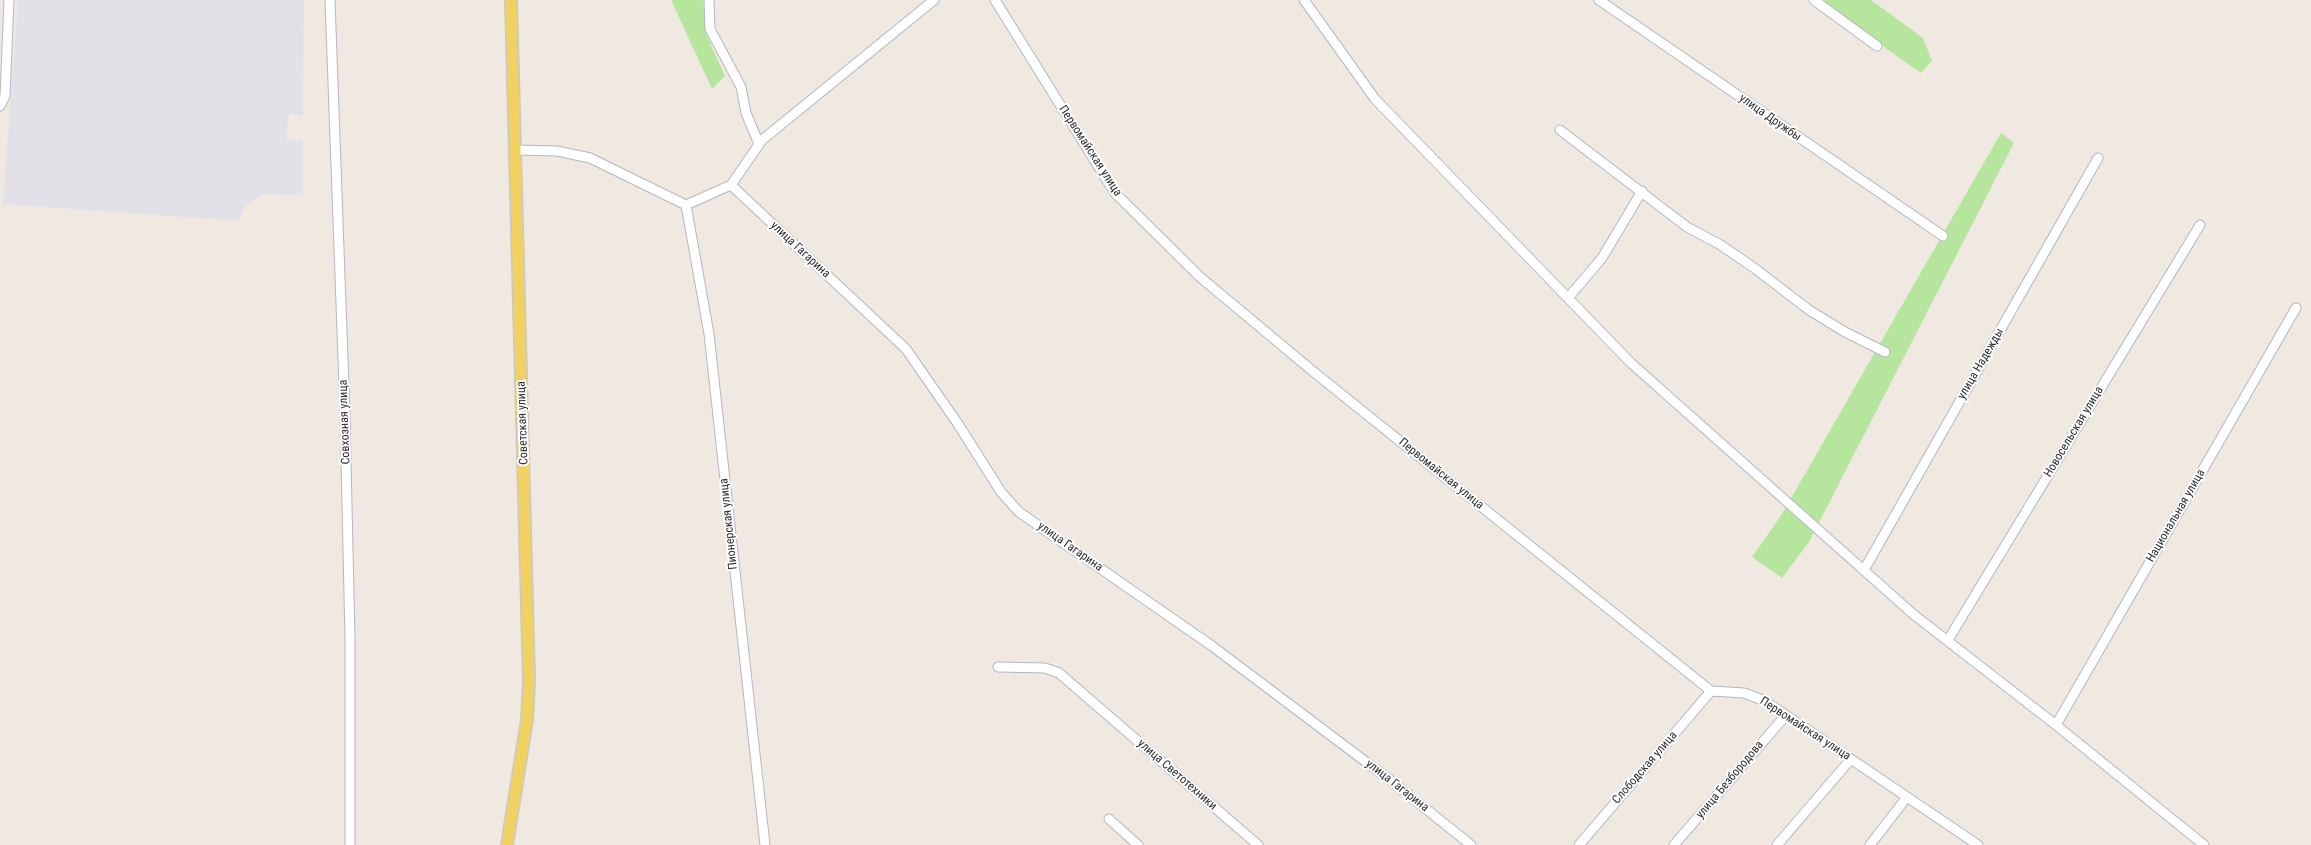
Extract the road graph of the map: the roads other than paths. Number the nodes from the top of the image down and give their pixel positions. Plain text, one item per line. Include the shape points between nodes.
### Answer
1 (9, 0) edge
2 (330, 0) edge
3 (511, 0) edge
4 (709, 0) edge
5 (934, 0) edge
6 (995, 0) edge
7 (1304, 0) edge
8 (1599, 0) edge
9 (1814, 0) edge
10 (1877, 46) dead end
11 (0, 106) edge
12 (1560, 130) dead end
13 (759, 144) junction
14 (514, 150) junction
15 (2098, 158) dead end
16 (731, 185) junction
17 (1642, 191) junction
18 (686, 205) junction
19 (2200, 224) dead end
20 (1943, 236) dead end
21 (1568, 298) junction
22 (2296, 308) dead end
23 (1885, 352) dead end
24 (1864, 570) junction
25 (1948, 640) junction
26 (998, 667) dead end
27 (1711, 691) junction
28 (1786, 715) junction
29 (2056, 725) junction
30 (1851, 759) junction
31 (1907, 797) junction
32 (1109, 819) dead end
33 (350, 845) edge
34 (507, 845) edge
35 (765, 845) edge
36 (1138, 845) edge
37 (1258, 845) edge
38 (1471, 845) edge
39 (1579, 845) edge
40 (1674, 845) edge
41 (1777, 845) edge
42 (1870, 845) edge
43 (1978, 845) edge
44 (2204, 845) edge

1 - 11 street via 5,96
2 - 33 street, Совхозная улица via 346,414
3 - 14 main road, Советская улица
4 - 13 street via 710,29 741,87 746,113
5 - 13 street
6 - 27 street, Первомайская улица via 1115,193 1193,270 1323,380
7 - 21 street via 1375,99
8 - 20 street, улица Дружбы
9 - 10 street
12 - 17 street
13 - 16 street
14 - 18 street via 557,151 590,158
14 - 34 main road, Советская улица via 529,681 527,720
15 - 24 street, улица Надежды
16 - 18 street
16 - 38 street, улица Гагарина via 906,349 1001,492 1019,512 1212,646
17 - 21 street via 1602,258
17 - 23 street via 1687,227 1747,263 1809,310
18 - 35 street, Пионерская улица via 709,334
19 - 25 street, Новосельская улица
21 - 24 street via 1631,363
22 - 29 street, Национальная улица
24 - 25 street
25 - 29 street
26 - 37 street, улица Светотехники via 1045,668 1058,673
27 - 28 street, Первомайская улица via 1744,694 1765,701
27 - 39 street, Слободская улица
28 - 30 street, Первомайская улица
28 - 40 street, улица Безбородова
29 - 44 street
30 - 31 street, Первомайская улица
30 - 41 street
31 - 42 street
31 - 43 street, Первомайская улица
32 - 36 street

